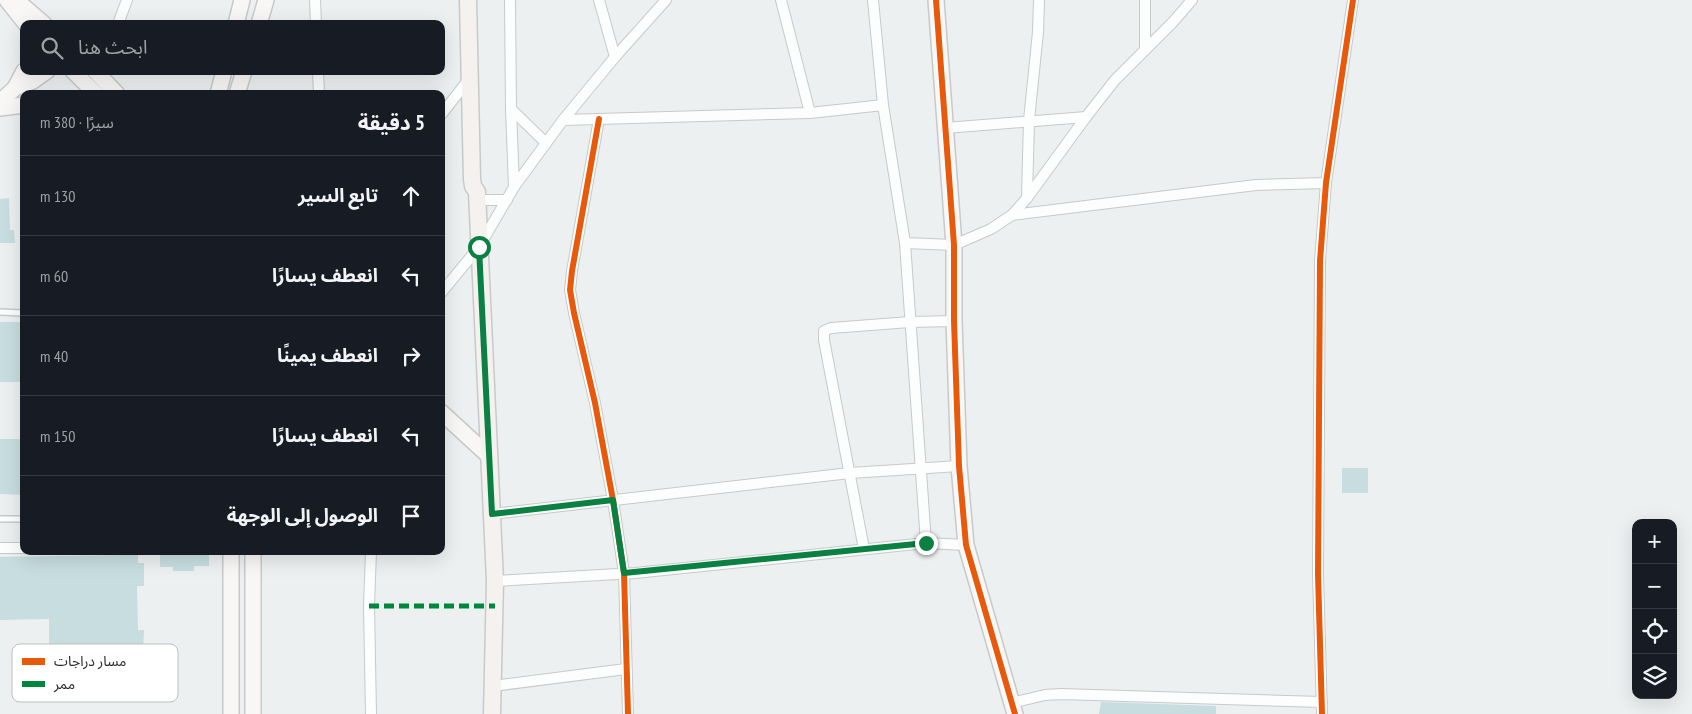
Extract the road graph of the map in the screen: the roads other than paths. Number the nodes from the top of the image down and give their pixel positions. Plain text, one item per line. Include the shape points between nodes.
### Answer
1 (6, 0) edge
2 (16, 0) edge
3 (127, 0) edge
4 (242, 0) edge
5 (266, 0) edge
6 (315, 0) edge
7 (468, 0) edge
8 (479, 0) edge
9 (510, 0) edge
10 (599, 0) edge
11 (666, 0) edge
12 (781, 0) edge
13 (873, 0) edge
14 (936, 0) edge
15 (1039, 0) edge
16 (1145, 0) edge
17 (1192, 0) edge
18 (1353, 0) edge
19 (23, 20) edge
20 (39, 20) edge
21 (120, 20) edge
22 (237, 20) edge
23 (260, 20) edge
24 (316, 20) edge
25 (1145, 50) junction
26 (615, 57) junction
27 (22, 75) edge
28 (41, 75) edge
29 (80, 75) edge
30 (99, 75) edge
31 (223, 75) edge
32 (243, 75) edge
33 (318, 75) edge
34 (469, 79) junction
35 (15, 88) junction
36 (93, 90) edge
37 (113, 90) edge
38 (219, 90) edge
39 (238, 90) edge
40 (319, 90) edge
41 (0, 102) edge
42 (883, 105) junction
43 (20, 106) edge
44 (0, 108) edge
45 (511, 109) junction
46 (445, 110) edge
47 (810, 113) junction
48 (1086, 117) junction
49 (599, 119) junction
50 (562, 120) junction
51 (1029, 120) junction
52 (945, 128) junction
53 (545, 142) junction
54 (1326, 183) junction
55 (514, 188) junction
56 (477, 196) junction
57 (1027, 198) junction
58 (507, 200) junction
59 (1012, 215) junction
60 (905, 243) junction
61 (954, 245) junction
62 (479, 247) junction
63 (445, 288) edge
64 (0, 312) edge
65 (20, 313) edge
66 (954, 321) junction
67 (910, 322) junction
68 (445, 416) edge
69 (489, 456) junction
70 (959, 466) junction
71 (922, 468) junction
72 (850, 473) junction
73 (613, 500) junction
74 (492, 514) junction
75 (0, 519) edge
76 (20, 519) edge
77 (926, 543) junction
78 (966, 545) junction
79 (0, 548) edge
80 (20, 548) edge
81 (864, 550) junction
82 (231, 555) edge
83 (253, 555) edge
84 (371, 555) edge
85 (624, 573) junction
86 (495, 581) junction
87 (626, 669) junction
88 (493, 686) junction
89 (1322, 702) junction
90 (1013, 708) edge
91 (231, 714) edge
92 (253, 714) edge
93 (371, 714) edge
94 (492, 714) edge
95 (628, 714) edge
96 (1322, 714) edge

1 - 19 street
2 - 20 street
3 - 21 street
4 - 22 street
5 - 23 street
6 - 24 street
7 - 34 main road
8 - 56 main road via 482,179
9 - 45 street
10 - 26 street
11 - 26 street
12 - 47 street
13 - 42 street
14 - 52 street
15 - 51 street
16 - 25 street
17 - 25 street
18 - 54 street
25 - 48 street via 1115,80
26 - 50 street
27 - 35 street
28 - 35 street
29 - 36 street
30 - 37 street
31 - 38 street
32 - 39 street
33 - 40 street
34 - 46 street
34 - 56 main road via 472,179
35 - 41 street
42 - 47 street
42 - 60 street
43 - 44 street
45 - 53 street
45 - 55 street
47 - 49 street
48 - 51 street
48 - 57 street
49 - 50 street
49 - 73 street via 570,290
50 - 53 street
51 - 52 street
51 - 57 street
52 - 61 street
53 - 55 street
54 - 59 street via 1256,185
54 - 89 street via 1320,271 1318,574
55 - 58 street
56 - 58 street
56 - 62 main road
57 - 59 street
58 - 62 street
59 - 61 street via 991,229
60 - 61 street
60 - 67 street
61 - 66 street
62 - 63 street
62 - 69 main road
64 - 65 lane
66 - 67 street
66 - 70 street
67 - 71 street
67 - 72 street via 824,331
68 - 69 street
69 - 74 main road
70 - 71 street
70 - 78 street
71 - 72 street
71 - 77 street
72 - 73 street
72 - 81 street
73 - 74 street
73 - 85 street
74 - 86 main road
75 - 76 lane
77 - 78 street
77 - 81 street
78 - 90 street
79 - 80 street
81 - 85 street
82 - 91 street
83 - 92 street
84 - 93 street
85 - 86 street
85 - 87 street
86 - 88 main road
87 - 88 street
87 - 95 street
88 - 94 main road
89 - 90 street via 1061,694 1045,695
89 - 96 street

